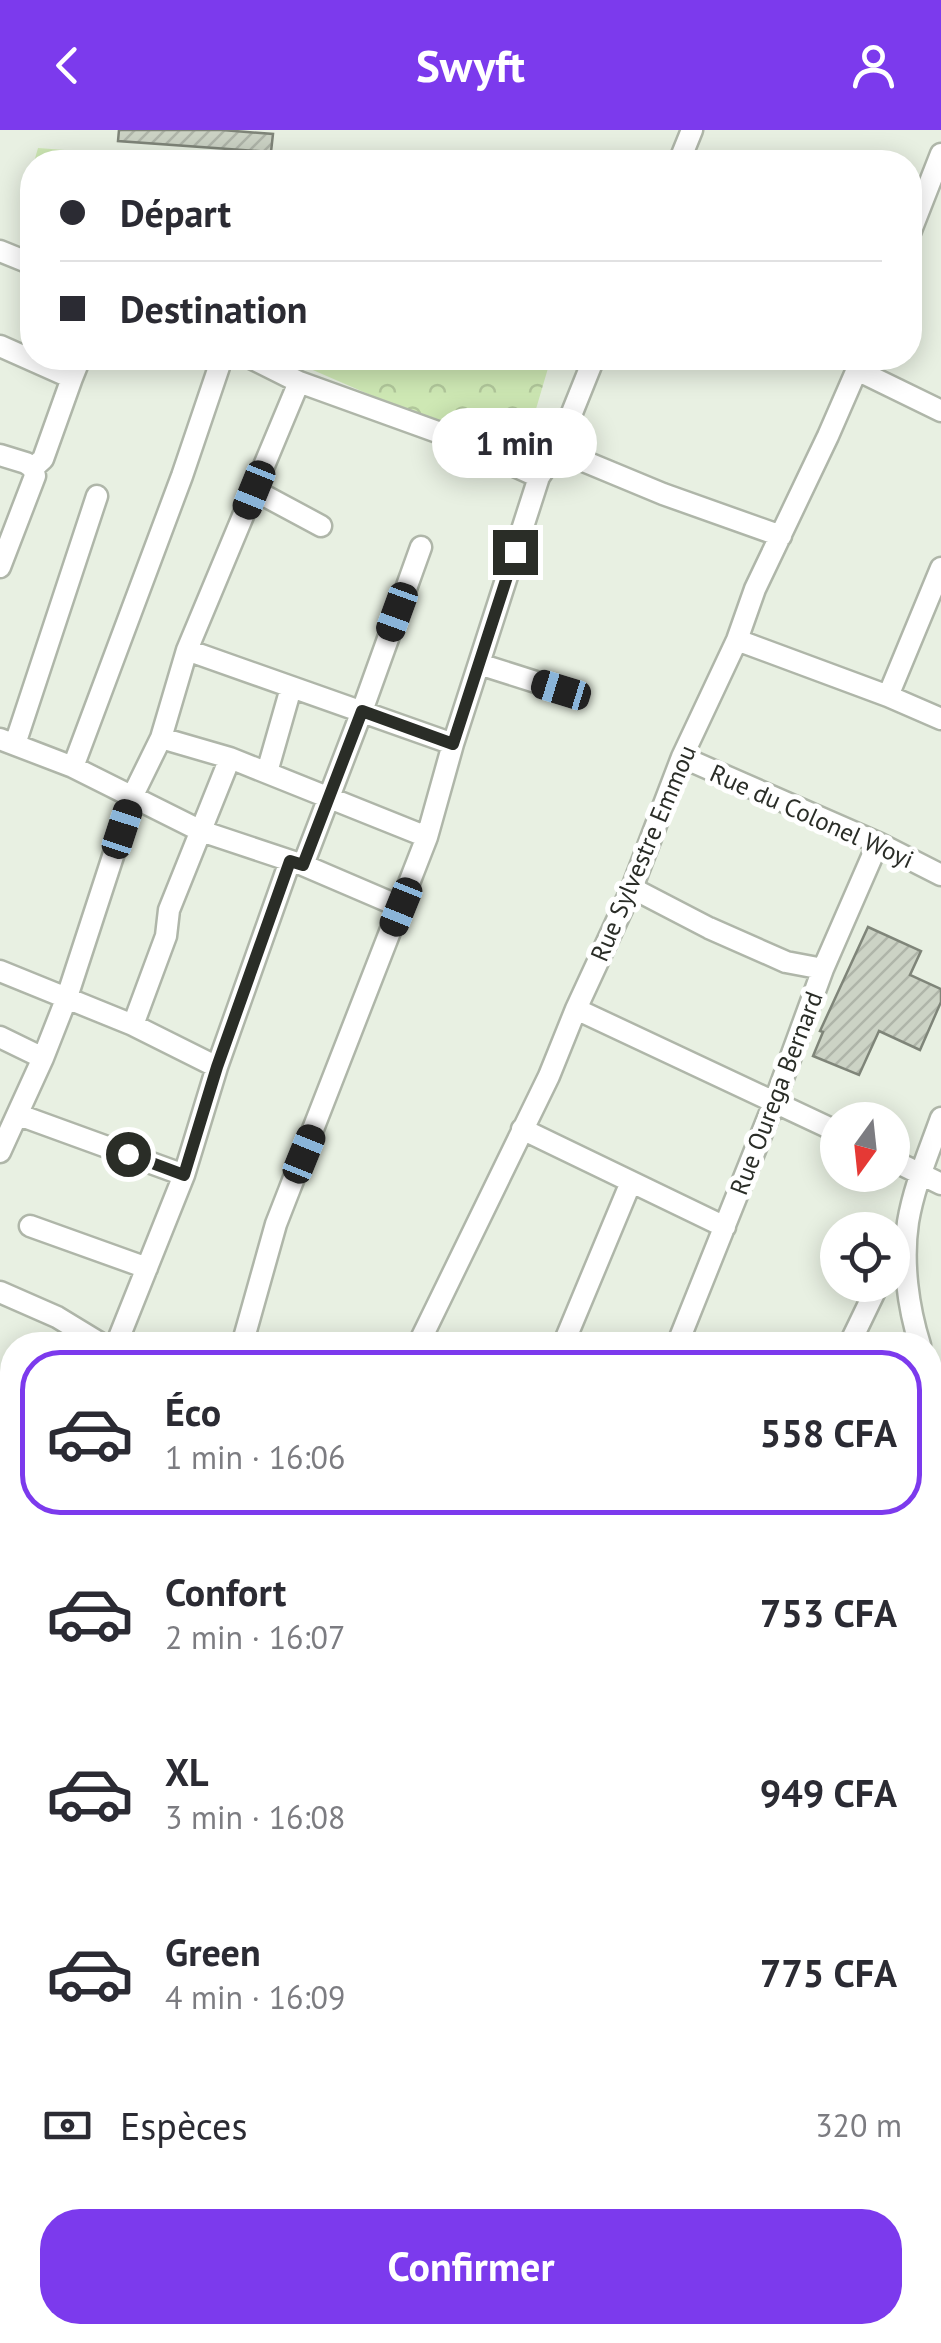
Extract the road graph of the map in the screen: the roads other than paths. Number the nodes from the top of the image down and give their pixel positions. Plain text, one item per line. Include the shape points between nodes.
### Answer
1 (941, 154) edge
2 (922, 202) edge
3 (75, 370) edge
4 (218, 370) edge
5 (275, 370) edge
6 (589, 370) edge
7 (856, 370) edge
8 (869, 370) edge
9 (299, 382) junction
10 (941, 411) edge
11 (557, 450) junction
12 (0, 455) edge
13 (33, 468) junction
14 (539, 478) junction
15 (254, 490) junction
16 (97, 496) dead end
17 (322, 526) dead end
18 (782, 536) junction
19 (421, 547) dead end
20 (0, 567) edge
21 (941, 568) edge
22 (737, 640) junction
23 (187, 650) junction
24 (479, 664) junction
25 (291, 688) junction
26 (561, 690) dead end
27 (888, 696) junction
28 (362, 711) junction
29 (941, 719) edge
30 (161, 738) junction
31 (7, 742) edge
32 (453, 744) junction
33 (682, 757) junction
34 (230, 758) junction
35 (74, 766) junction
36 (267, 772) junction
37 (133, 795) junction
38 (327, 799) junction
39 (201, 830) junction
40 (427, 837) junction
41 (878, 843) junction
42 (297, 863) junction
43 (941, 875) edge
44 (632, 888) junction
45 (401, 907) junction
46 (822, 968) junction
47 (0, 971) edge
48 (67, 997) junction
49 (576, 1009) junction
50 (133, 1025) junction
51 (0, 1037) edge
52 (43, 1058) junction
53 (217, 1067) junction
54 (774, 1103) junction
55 (18, 1115) junction
56 (941, 1118) edge
57 (820, 1124) edge
58 (522, 1129) junction
59 (0, 1152) edge
60 (910, 1170) edge
61 (184, 1175) junction
62 (920, 1175) junction
63 (631, 1182) junction
64 (941, 1184) edge
65 (910, 1214) edge
66 (30, 1226) dead end
67 (724, 1227) junction
68 (146, 1268) junction
69 (0, 1292) edge
70 (910, 1301) edge
71 (870, 1302) edge
72 (82, 1332) edge
73 (121, 1332) edge
74 (246, 1332) edge
75 (424, 1332) edge
76 (568, 1332) edge
77 (683, 1332) edge
78 (855, 1332) edge
79 (916, 1332) edge

1 - 2 street
3 - 13 street via 44,459
4 - 35 street
5 - 9 street
6 - 11 street
7 - 18 street, Rue Sylvestre Emmou
8 - 10 street
9 - 14 street via 443,434
9 - 15 street
11 - 14 street
11 - 18 street
12 - 13 street
13 - 20 street
14 - 24 street
15 - 17 street
15 - 23 street
16 - 31 street
18 - 22 street, Rue Sylvestre Emmou
19 - 28 street
21 - 27 street
22 - 27 street
22 - 33 street, Rue Sylvestre Emmou
23 - 25 street
23 - 30 street
24 - 26 street
24 - 32 street
25 - 28 street
25 - 36 street
27 - 29 street
28 - 32 street
28 - 38 street
30 - 34 street
30 - 37 street
31 - 35 street
32 - 40 street
33 - 41 street, Rue du Colonel Woyi
33 - 44 street, Rue Sylvestre Emmou
34 - 36 street
34 - 39 street
35 - 37 street
36 - 38 street
37 - 39 street
37 - 48 street
38 - 40 street
38 - 42 street
39 - 42 street
39 - 50 street
40 - 45 street
41 - 43 street, Rue du Colonel Woyi
41 - 46 street, Rue Ourega Bernard
42 - 45 street
42 - 53 street
44 - 46 street via 786,962
44 - 49 street, Rue Sylvestre Emmou
45 - 74 street via 276,1224
46 - 54 street, Rue Ourega Bernard
47 - 48 street
48 - 50 street
48 - 52 street
49 - 54 street
49 - 58 street, Rue Sylvestre Emmou
50 - 53 street
51 - 52 street
52 - 55 street
53 - 61 street
54 - 57 street
54 - 67 street, Rue Ourega Bernard
55 - 59 street
55 - 61 street
56 - 62 street
58 - 63 street
58 - 75 street, Rue Sylvestre Emmou
60 - 62 street
61 - 68 street
62 - 64 street
62 - 65 street
63 - 67 street
63 - 76 street
66 - 68 street
67 - 77 street, Rue Ourega Bernard
68 - 73 street
69 - 72 street
70 - 79 street
71 - 78 street

